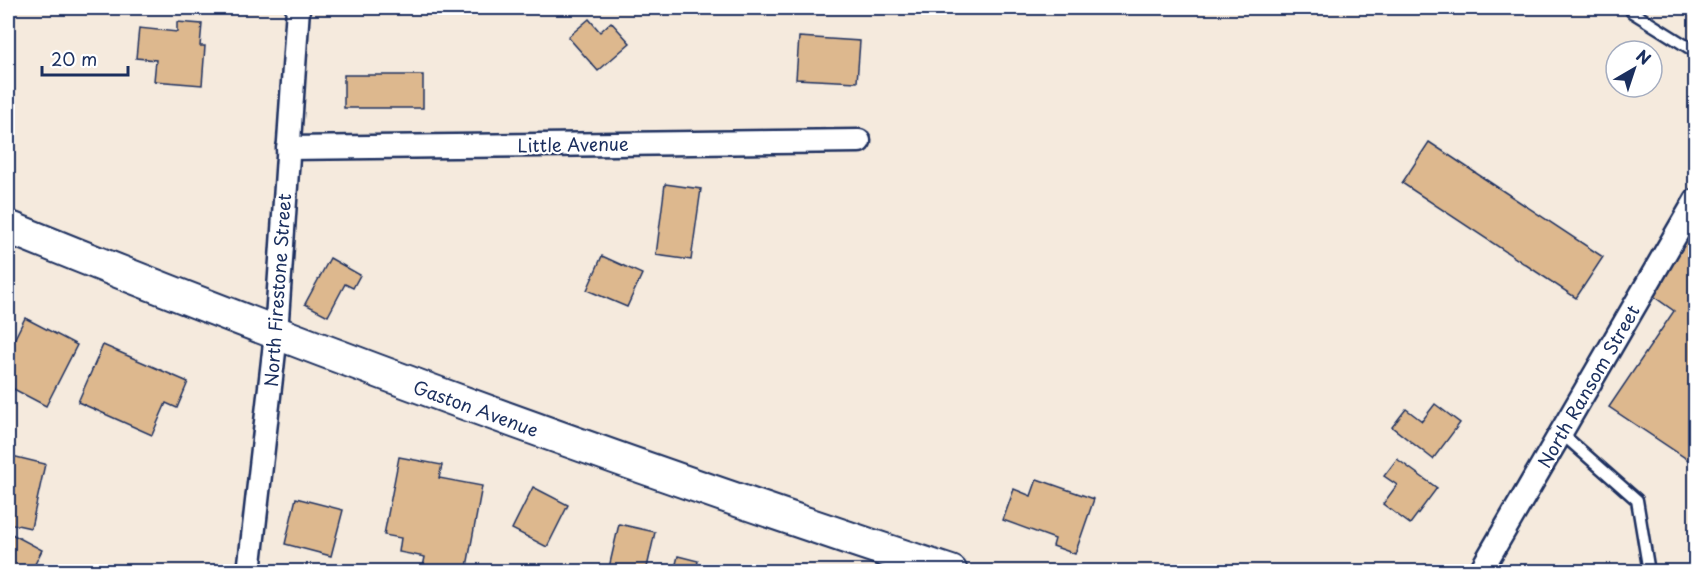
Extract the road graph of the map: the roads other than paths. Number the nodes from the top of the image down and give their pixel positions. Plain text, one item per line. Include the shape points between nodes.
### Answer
1 (298, 8) edge
2 (1632, 12) dead end
3 (1695, 52) edge
4 (859, 141) dead end
5 (288, 148) junction
6 (1695, 200) edge
7 (8, 227) edge
8 (276, 334) junction
9 (1560, 433) junction
10 (249, 572) edge
11 (951, 572) edge
12 (1479, 572) edge
13 (1649, 572) edge

1 - 5 street, North Firestone Street
2 - 3 lane
4 - 5 street, Little Avenue
5 - 8 street, North Firestone Street
6 - 9 street, North Ransom Street
7 - 8 main road, Gaston Avenue
8 - 10 street, North Firestone Street
8 - 11 main road, Gaston Avenue via 733,500
9 - 12 street, North Ransom Street
9 - 13 lane via 1637,500

